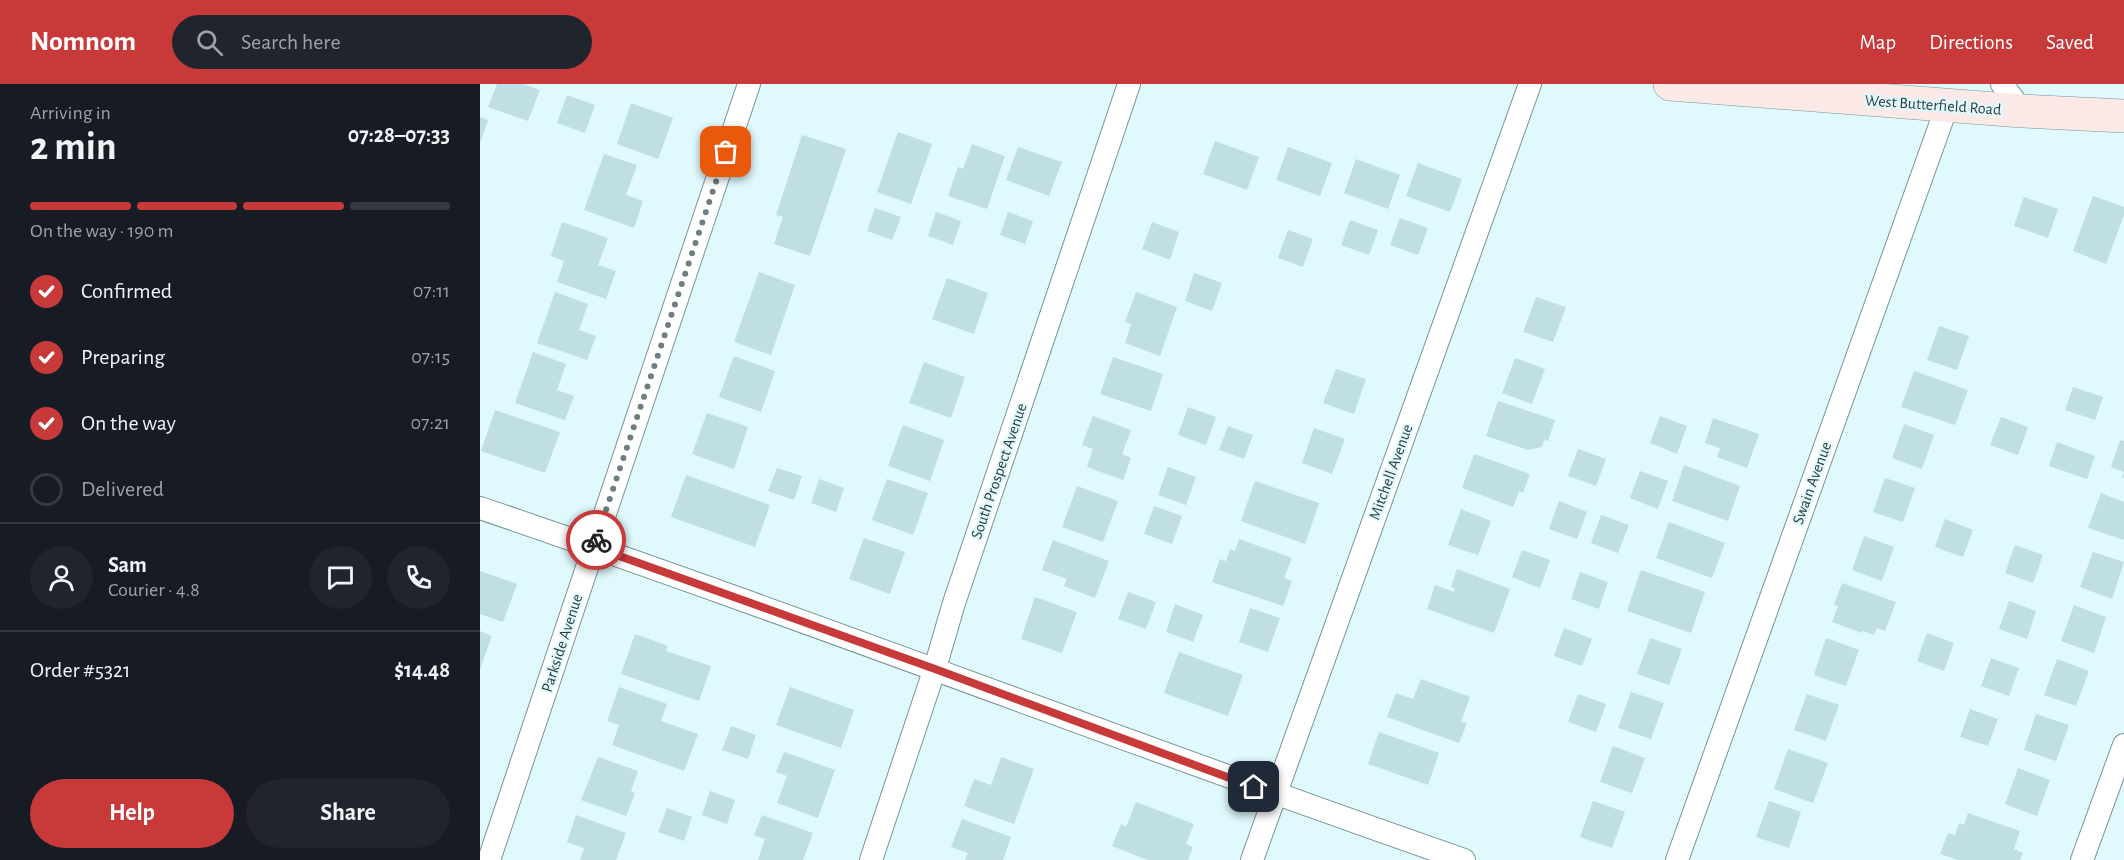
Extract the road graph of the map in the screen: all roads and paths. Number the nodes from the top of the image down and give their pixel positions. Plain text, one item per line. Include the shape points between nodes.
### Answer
1 (749, 84) edge
2 (1129, 84) edge
3 (1530, 84) edge
4 (1670, 84) edge
5 (2002, 84) edge
6 (1896, 93) edge
7 (1947, 106) junction
8 (2022, 111) junction
9 (2124, 116) edge
10 (480, 508) edge
11 (594, 547) junction
12 (935, 669) junction
13 (2124, 745) edge
14 (1275, 795) junction
15 (489, 860) edge
16 (871, 860) edge
17 (1252, 860) edge
18 (1464, 860) edge
19 (1677, 860) edge
20 (2082, 860) edge

1 - 11 street, Parkside Avenue
2 - 12 street, South Prospect Avenue
3 - 14 street, Mitchell Avenue
4 - 6 main road, West Butterfield Road
5 - 8 street
6 - 7 main road, West Butterfield Road
7 - 8 main road, West Butterfield Road
7 - 19 street, Swain Avenue
8 - 9 main road, West Butterfield Road
10 - 11 street
11 - 12 street
11 - 15 street, Parkside Avenue
12 - 14 street
12 - 16 street, South Prospect Avenue
13 - 20 street
14 - 17 street, Mitchell Avenue
14 - 18 street

